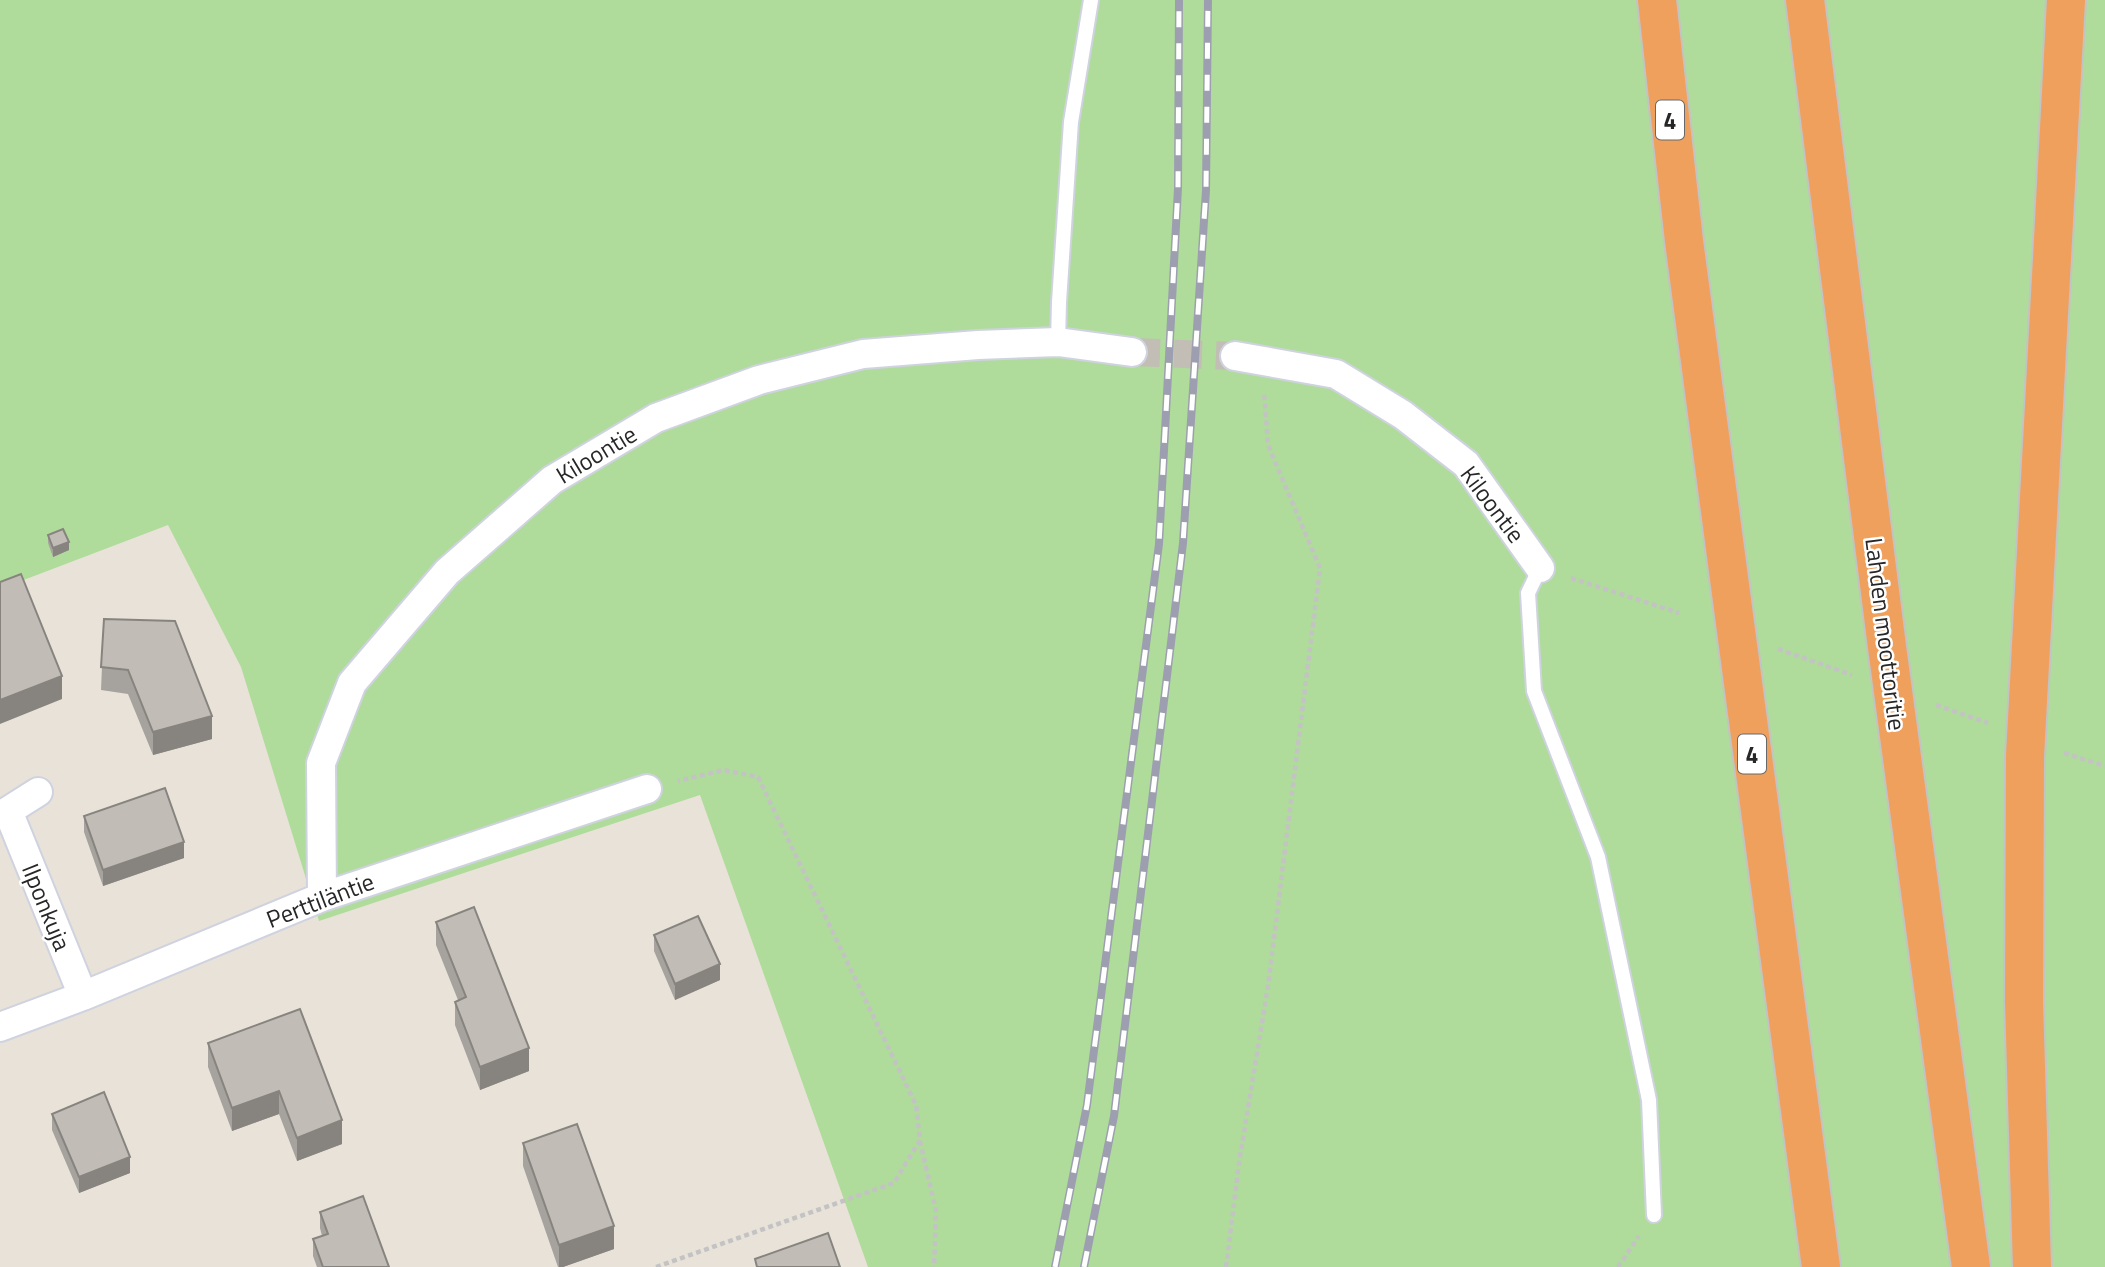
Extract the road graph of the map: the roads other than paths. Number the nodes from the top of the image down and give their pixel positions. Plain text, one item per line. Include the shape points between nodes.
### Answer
1 (1091, 0) edge
2 (1639, 0) edge
3 (1657, 0) edge
4 (1805, 0) edge
5 (2066, 0) edge
6 (1684, 241) junction
7 (1058, 342) junction
8 (1132, 352) tunnel mouth
9 (1248, 358) tunnel mouth
10 (1540, 568) joint
11 (647, 789) road end
12 (38, 792) dead end
13 (322, 897) junction
14 (83, 996) junction
15 (0, 1027) edge
16 (1654, 1215) road end
17 (1821, 1267) edge
18 (1971, 1267) edge
19 (2032, 1267) edge

1 - 7 lane via 1071,122
2 - 6 highway
3 - 6 highway, 4
4 - 18 highway, Lahden moottoritie
5 - 19 highway via 2025,756 2024,1002
6 - 17 highway, 4
7 - 8 street, Kiloontie
7 - 13 street, Kiloontie via 863,354 759,380 656,418 552,480 446,572 352,683 321,762
9 - 10 street, Kiloontie via 1336,374 1403,415 1466,464
10 - 16 lane via 1528,593 1534,691 1598,857 1649,1100
11 - 13 street, Perttiläntie
12 - 14 street, Ilponkuja via 8,811
13 - 14 street, Perttiläntie
14 - 15 street, Perttiläntie

